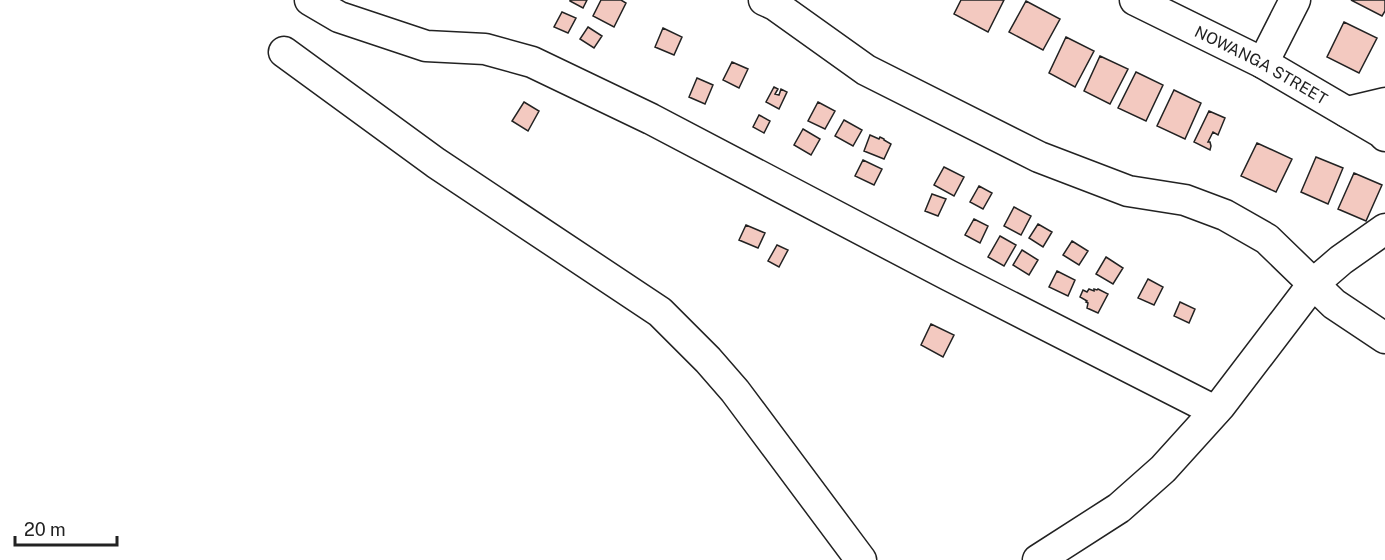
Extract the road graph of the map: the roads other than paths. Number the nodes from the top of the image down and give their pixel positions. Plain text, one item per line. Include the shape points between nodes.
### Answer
1 (310, 0) edge
2 (764, 0) edge
3 (1135, 0) edge
4 (1295, 0) edge
5 (284, 52) dead end
6 (1263, 63) junction
7 (1385, 103) edge
8 (1347, 112) junction
9 (1385, 136) edge
10 (1385, 229) edge
11 (1312, 284) junction
12 (1385, 338) edge
13 (1215, 411) junction
14 (861, 560) edge
15 (1038, 560) edge

1 - 13 street via 339,16 426,46 486,49 532,62 651,119
2 - 11 street via 866,70 1039,157 1128,191 1185,201 1225,215 1267,239
3 - 6 street, NOWANGA STREET
4 - 6 street
5 - 14 street via 436,163 660,312 735,391
6 - 8 street, NOWANGA STREET
7 - 8 street
8 - 9 street, NOWANGA STREET
10 - 11 street
11 - 12 street
11 - 13 street
13 - 15 street via 1163,469 1119,508

